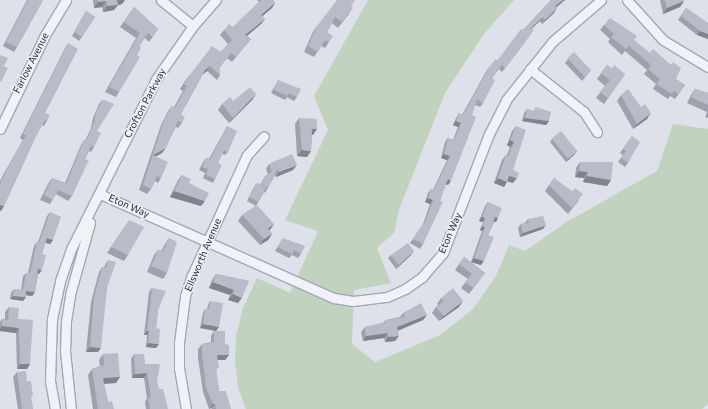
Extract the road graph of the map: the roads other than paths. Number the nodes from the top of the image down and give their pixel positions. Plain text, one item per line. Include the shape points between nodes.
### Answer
1 (66, 0) edge
2 (161, 0) edge
3 (216, 0) edge
4 (600, 0) edge
5 (627, 0) edge
6 (193, 26) junction
7 (708, 67) edge
8 (530, 69) junction
9 (0, 129) edge
10 (596, 132) dead end
11 (264, 136) dead end
12 (100, 194) junction
13 (208, 242) junction
14 (55, 409) edge
15 (71, 409) edge
16 (186, 409) edge

1 - 9 street, Farlow Avenue via 42,41
2 - 6 street
3 - 6 street, Crofton Parkway
4 - 8 street, Eton Way via 563,30
5 - 7 street via 663,40
6 - 12 street, Crofton Parkway via 156,79
8 - 10 street via 584,112
8 - 13 street, Eton Way via 506,100 497,117 443,253 422,278 405,289 370,300 334,298
11 - 13 street, Ellsworth Avenue via 247,155
12 - 13 street, Eton Way
12 - 14 street, Crofton Parkway via 72,246 60,281 52,319 50,381
12 - 15 street, Crofton Parkway via 80,250 66,321 65,358
13 - 16 street, Ellsworth Avenue via 192,275 181,317 179,368

